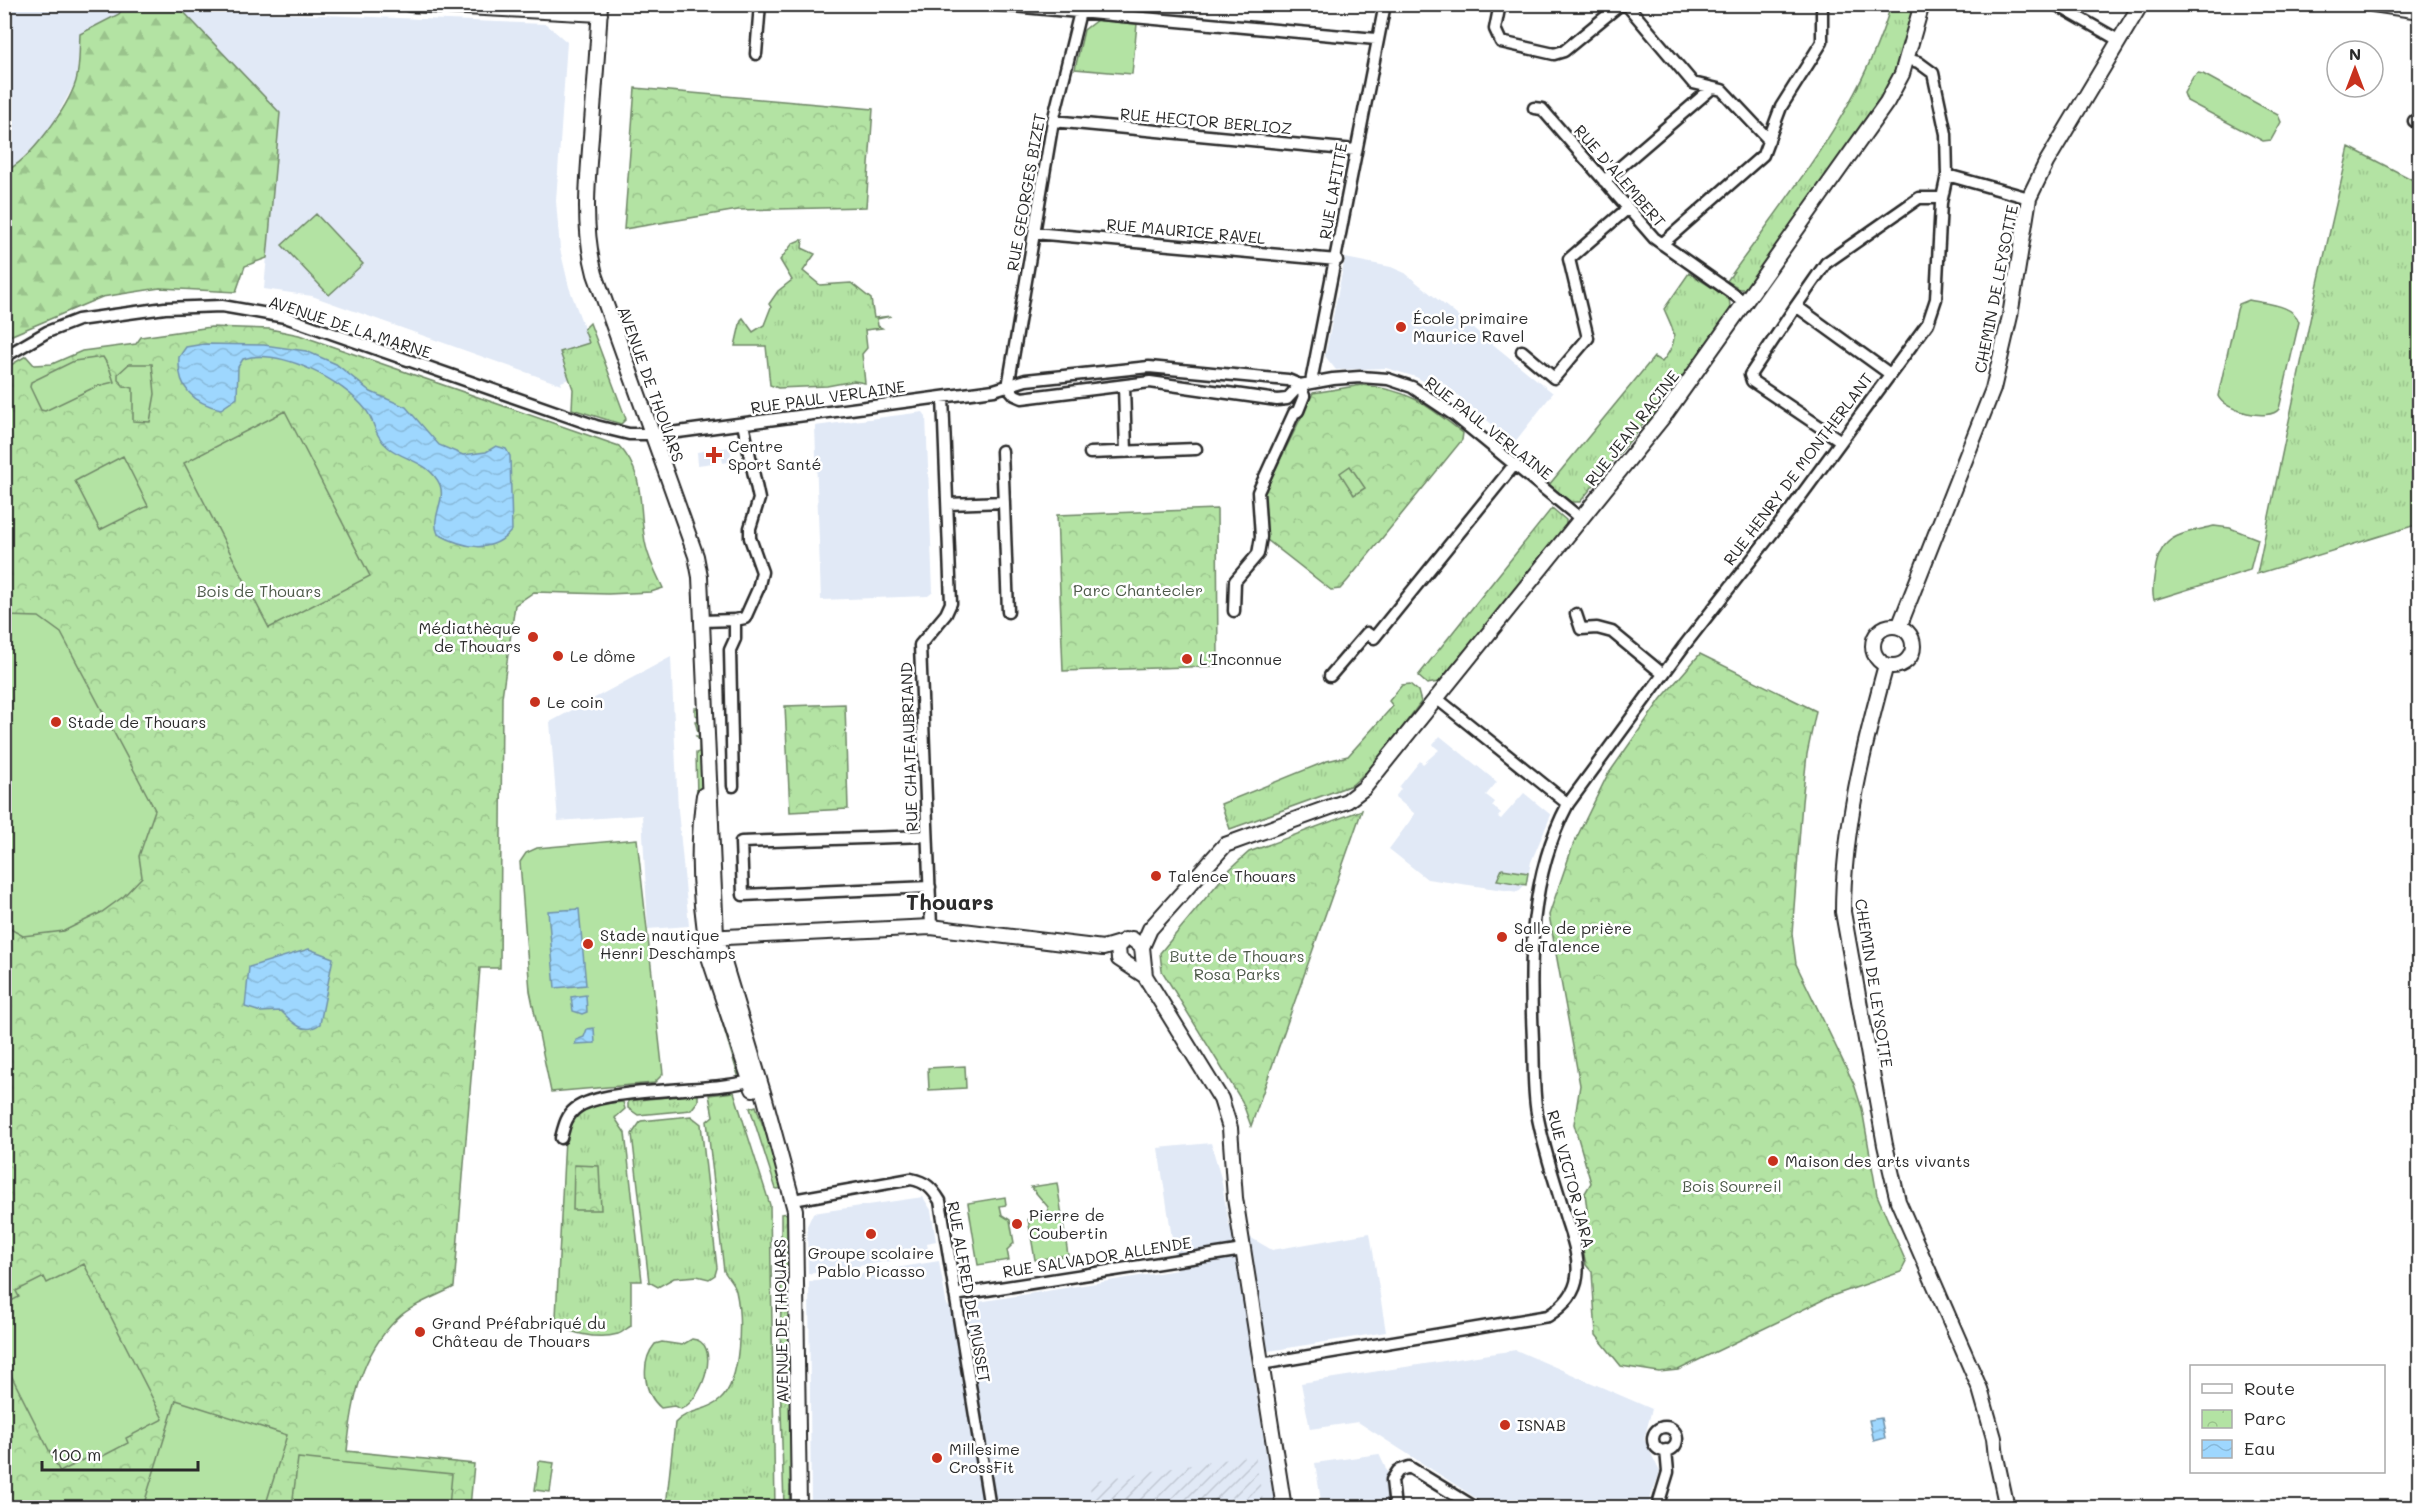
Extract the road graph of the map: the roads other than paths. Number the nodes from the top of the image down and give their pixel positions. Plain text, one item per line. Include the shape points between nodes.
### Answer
1 (409, 4) edge
2 (760, 4) edge
3 (988, 4) edge
4 (1384, 4) edge
5 (1500, 4) edge
6 (1621, 4) edge
7 (1626, 4) edge
8 (1922, 4) edge
9 (2055, 4) edge
10 (2141, 4) edge
11 (2373, 4) edge
12 (1081, 8) edge
13 (600, 9) edge
14 (1822, 11) dead end
15 (2420, 11) edge
16 (1376, 39) junction
17 (2120, 42) junction
18 (756, 54) dead end
19 (1907, 59) junction
20 (1711, 89) junction
21 (1534, 108) dead end
22 (1053, 121) junction
23 (1769, 140) junction
24 (1355, 150) junction
25 (1947, 175) junction
26 (1604, 181) junction
27 (1941, 198) junction
28 (2029, 198) junction
29 (1627, 208) junction
30 (1034, 233) junction
31 (1662, 244) junction
32 (1337, 260) junction
33 (1746, 303) junction
34 (1796, 306) junction
35 (1522, 351) dead end
36 (4, 357) edge
37 (1890, 374) junction
38 (1305, 383) junction
39 (1124, 386) junction
40 (1008, 387) junction
41 (943, 397) junction
42 (1287, 399) junction
43 (1294, 413) junction
44 (743, 424) junction
45 (651, 434) junction
46 (1841, 441) junction
47 (1196, 449) dead end
48 (1002, 451) dead end
49 (1126, 452) junction
50 (1090, 453) dead end
51 (1514, 465) junction
52 (1004, 502) junction
53 (948, 504) junction
54 (1581, 519) junction
55 (1234, 611) dead end
56 (1008, 612) dead end
57 (1576, 614) dead end
58 (735, 620) junction
59 (702, 621) junction
60 (1899, 627) junction
61 (1886, 665) junction
62 (1663, 674) junction
63 (1330, 676) dead end
64 (1435, 697) junction
65 (733, 786) dead end
66 (1568, 804) junction
67 (927, 836) junction
68 (930, 887) junction
69 (931, 927) junction
70 (1533, 927) joint
71 (711, 937) junction
72 (1134, 946) junction
73 (1103, 948) junction
74 (1122, 961) junction
75 (1145, 976) junction
76 (754, 1080) junction
77 (561, 1138) dead end
78 (793, 1200) junction
79 (1243, 1250) junction
80 (955, 1295) junction
81 (1261, 1364) junction
82 (1666, 1450) dead end
83 (2006, 1507) edge
84 (800, 1508) edge
85 (990, 1508) edge
86 (1284, 1508) edge
87 (1395, 1508) edge
88 (1476, 1508) edge
89 (1657, 1508) edge

1 - 13 street
2 - 18 street
3 - 12 street
4 - 16 street, RUE LAFITTE
5 - 6 street via 1495,29 1501,42 1554,54 1564,51
7 - 20 street via 1694,83
8 - 19 street
9 - 17 street
10 - 17 street, CHEMIN DE LEYSOTTE
11 - 15 street
12 - 16 street
12 - 22 street, RUE GEORGES BIZET
13 - 45 street, AVENUE DE THOUARS via 587,239 595,274
14 - 23 street via 1822,42 1781,107
16 - 24 street, RUE LAFITTE
17 - 28 street, CHEMIN DE LEYSOTTE
19 - 25 street, RUE HENRY DE MONTHERLANT via 1926,67 1936,81 1946,134
19 - 33 street, RUE JEAN RACINE via 1876,120
20 - 23 street via 1722,90
20 - 26 street
21 - 26 street, RUE D'ALEMBERT via 1542,109
22 - 24 street, RUE HECTOR BERLIOZ
22 - 30 street, RUE GEORGES BIZET
23 - 31 street via 1763,155
24 - 32 street, RUE LAFITTE
25 - 27 street, RUE HENRY DE MONTHERLANT
25 - 28 street
26 - 29 street, RUE D'ALEMBERT
27 - 34 street via 1919,198 1826,263
27 - 37 street, RUE HENRY DE MONTHERLANT via 1934,307 1928,323
28 - 60 street, CHEMIN DE LEYSOTTE via 2010,316 1993,389
29 - 31 street, RUE D'ALEMBERT
29 - 35 street via 1569,259 1588,338 1554,378
30 - 32 street, RUE MAURICE RAVEL
30 - 40 street, RUE GEORGES BIZET
31 - 33 street, RUE D'ALEMBERT
32 - 38 street, RUE LAFITTE
33 - 54 street, RUE JEAN RACINE via 1674,403
34 - 37 street
34 - 46 street via 1750,375 1752,381
36 - 45 street, AVENUE DE LA MARNE via 78,320 165,308 222,306 285,317 596,426 629,434
37 - 46 street, RUE HENRY DE MONTHERLANT
38 - 40 street, RUE PAUL VERLAINE via 1149,367 1034,379
38 - 42 street
38 - 43 street, RUE LAFITTE via 1304,396
38 - 51 street, RUE PAUL VERLAINE via 1360,377 1388,379 1412,387 1454,415
39 - 40 street via 1033,399 1014,395
39 - 42 street via 1150,382
39 - 49 street
40 - 41 street, RUE PAUL VERLAINE
41 - 44 street, RUE PAUL VERLAINE
41 - 53 street, RUE CHATEAUBRIAND
42 - 43 street
43 - 55 street via 1258,492 1258,554 1235,581
44 - 45 street, RUE PAUL VERLAINE
44 - 58 street via 759,500 750,538 762,572 745,618
45 - 59 street, AVENUE DE THOUARS via 696,556
46 - 62 street, RUE HENRY DE MONTHERLANT
47 - 49 street
48 - 52 street
49 - 50 street
51 - 54 street, RUE PAUL VERLAINE
51 - 63 street via 1374,638 1366,633
52 - 53 street
52 - 56 street
53 - 67 street, RUE CHATEAUBRIAND via 951,603 920,645
54 - 64 street, RUE JEAN RACINE
57 - 62 street via 1581,629 1612,632
58 - 59 street
58 - 65 street via 735,639 729,650
59 - 71 street, AVENUE DE THOUARS via 707,772 700,847
60 - 61 street via 1881,631 1874,641 1874,653
60 - 61 street via 1910,634 1912,654 1898,666
61 - 83 street, CHEMIN DE LEYSOTTE via 1857,783 1843,912 1898,1201 1980,1406
62 - 66 street, RUE HENRY DE MONTHERLANT
64 - 66 street
64 - 72 street, RUE JEAN RACINE via 1353,798 1225,845
66 - 70 street, RUE HENRY DE MONTHERLANT via 1542,873
67 - 68 street, RUE CHATEAUBRIAND
67 - 68 street via 741,842 743,894
68 - 69 street, RUE CHATEAUBRIAND
69 - 71 street
69 - 73 street
70 - 81 street, RUE VICTOR JARA via 1531,1003 1537,1114 1576,1252 1577,1277 1568,1299 1548,1316
71 - 76 street, AVENUE DE THOUARS via 709,957
72 - 73 street
72 - 74 street via 1117,951
72 - 74 street via 1136,964
72 - 75 street
73 - 74 street
74 - 75 street
75 - 79 street via 1221,1099 1228,1118
76 - 77 street via 595,1099 573,1111
76 - 78 street, AVENUE DE THOUARS
78 - 80 street, RUE ALFRED DE MUSSET via 911,1179 924,1182 940,1201
78 - 84 street, AVENUE DE THOUARS
79 - 80 street, RUE SALVADOR ALLENDE
79 - 81 street
80 - 85 street, RUE ALFRED DE MUSSET
81 - 86 street
82 - 89 street via 1668,1472
87 - 88 street via 1392,1480 1401,1469 1416,1469

